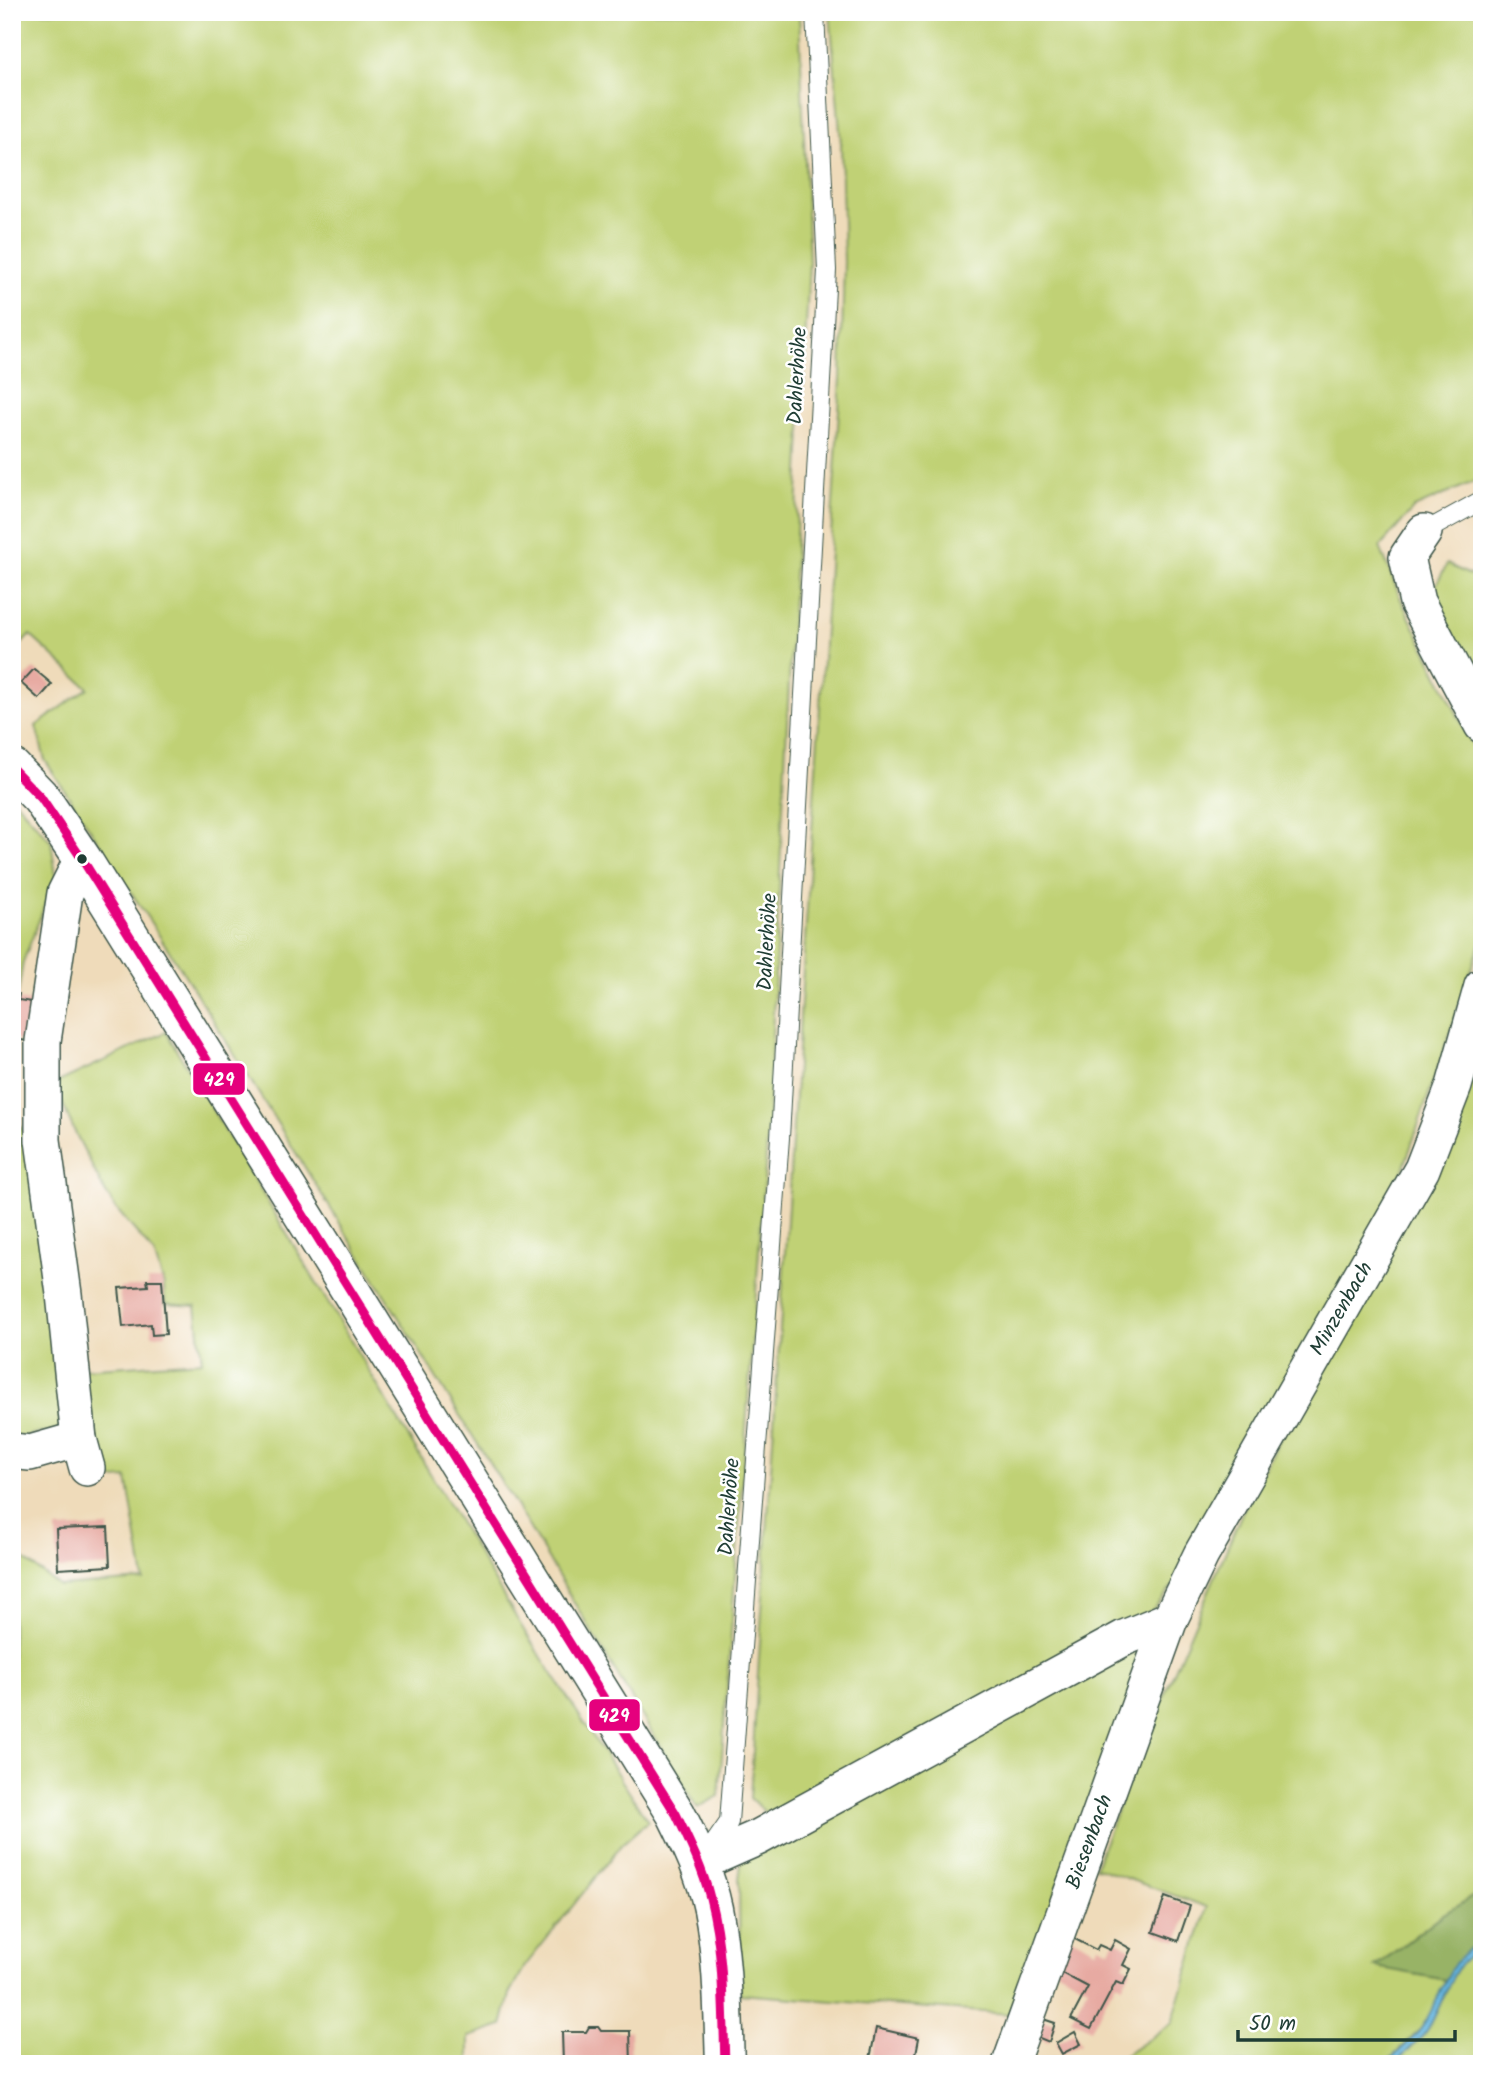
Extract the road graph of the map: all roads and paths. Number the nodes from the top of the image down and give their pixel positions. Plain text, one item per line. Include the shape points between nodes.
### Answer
1 (815, 12) edge
2 (1482, 500) edge
3 (1424, 532) joint
4 (1482, 725) edge
5 (12, 768) edge
6 (82, 859) junction
7 (1482, 986) edge
8 (12, 1451) edge
9 (1170, 1619) junction
10 (700, 1863) junction
11 (725, 2064) edge
12 (1010, 2064) edge

1 - 10 lane, Dahlerhöhe via 827,270 780,1138 729,1822
2 - 3 lane
3 - 4 street via 1407,557 1417,601
5 - 6 street via 41,798
6 - 8 street via 65,893 43,1041 43,1140 83,1454
6 - 10 street via 676,1814
7 - 9 street, Minzenbach via 1454,1087 1422,1169 1201,1555
9 - 10 street via 1124,1638 759,1837
9 - 12 street, Biesenbach
10 - 11 street via 713,1908 721,1972

